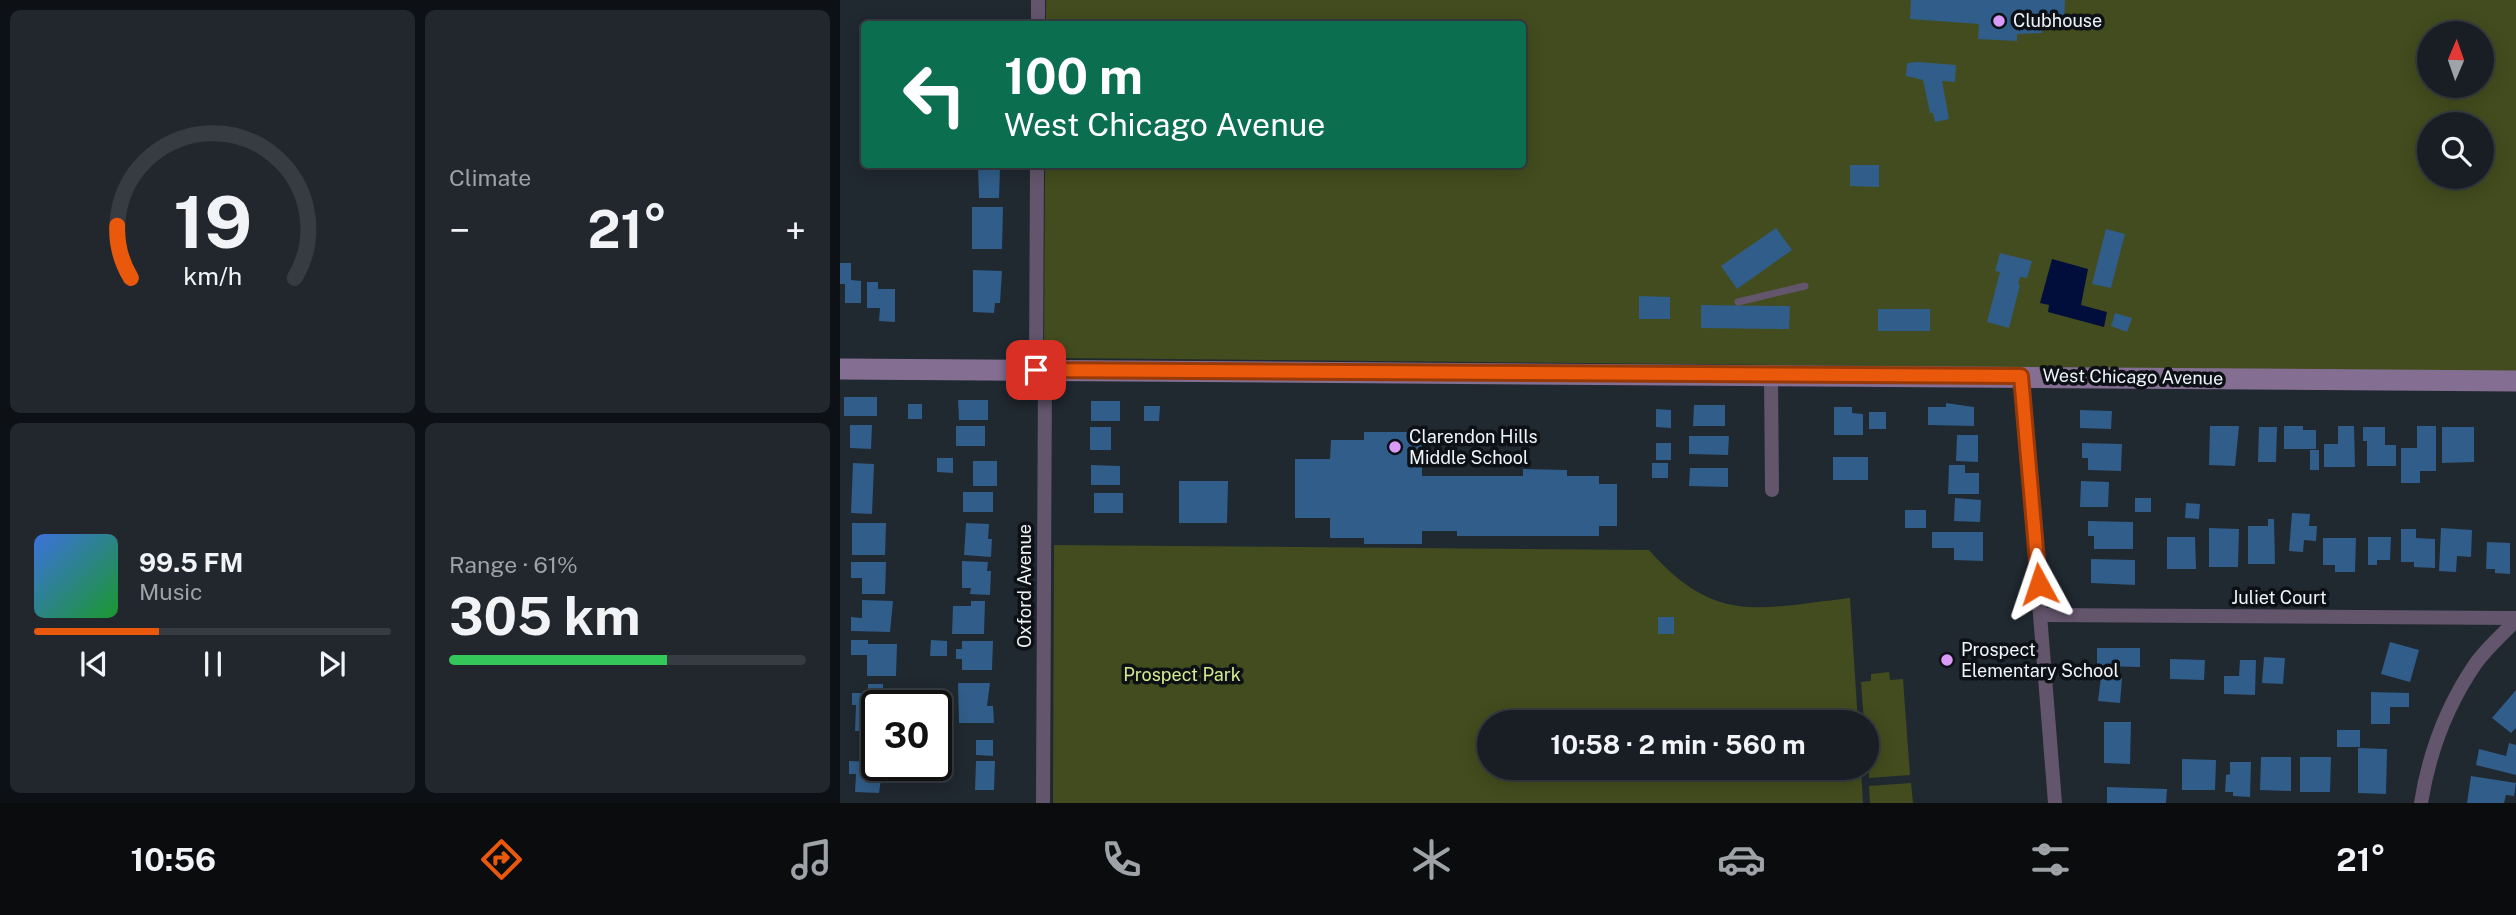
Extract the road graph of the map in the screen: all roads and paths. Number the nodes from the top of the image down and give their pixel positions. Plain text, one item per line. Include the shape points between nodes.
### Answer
1 (1038, 0) edge
2 (1038, 21) edge
3 (1037, 168) edge
4 (1805, 286) dead end
5 (1738, 302) dead end
6 (840, 369) edge
7 (1041, 370) junction
8 (1771, 376) junction
9 (2021, 376) junction
10 (2516, 381) edge
11 (1772, 490) dead end
12 (2042, 615) junction
13 (2516, 619) edge
14 (1043, 803) edge
15 (2054, 803) edge
16 (2421, 803) edge

1 - 2 street
3 - 7 street, Oxford Avenue
4 - 5 lane
6 - 7 main road, West Chicago Avenue
7 - 8 main road, West Chicago Avenue
7 - 14 street, Oxford Avenue
8 - 9 main road, West Chicago Avenue
8 - 11 street
9 - 10 main road, West Chicago Avenue
9 - 12 street
12 - 13 street, Juliet Court
12 - 15 street
13 - 16 street via 2477,662 2457,694 2431,754

